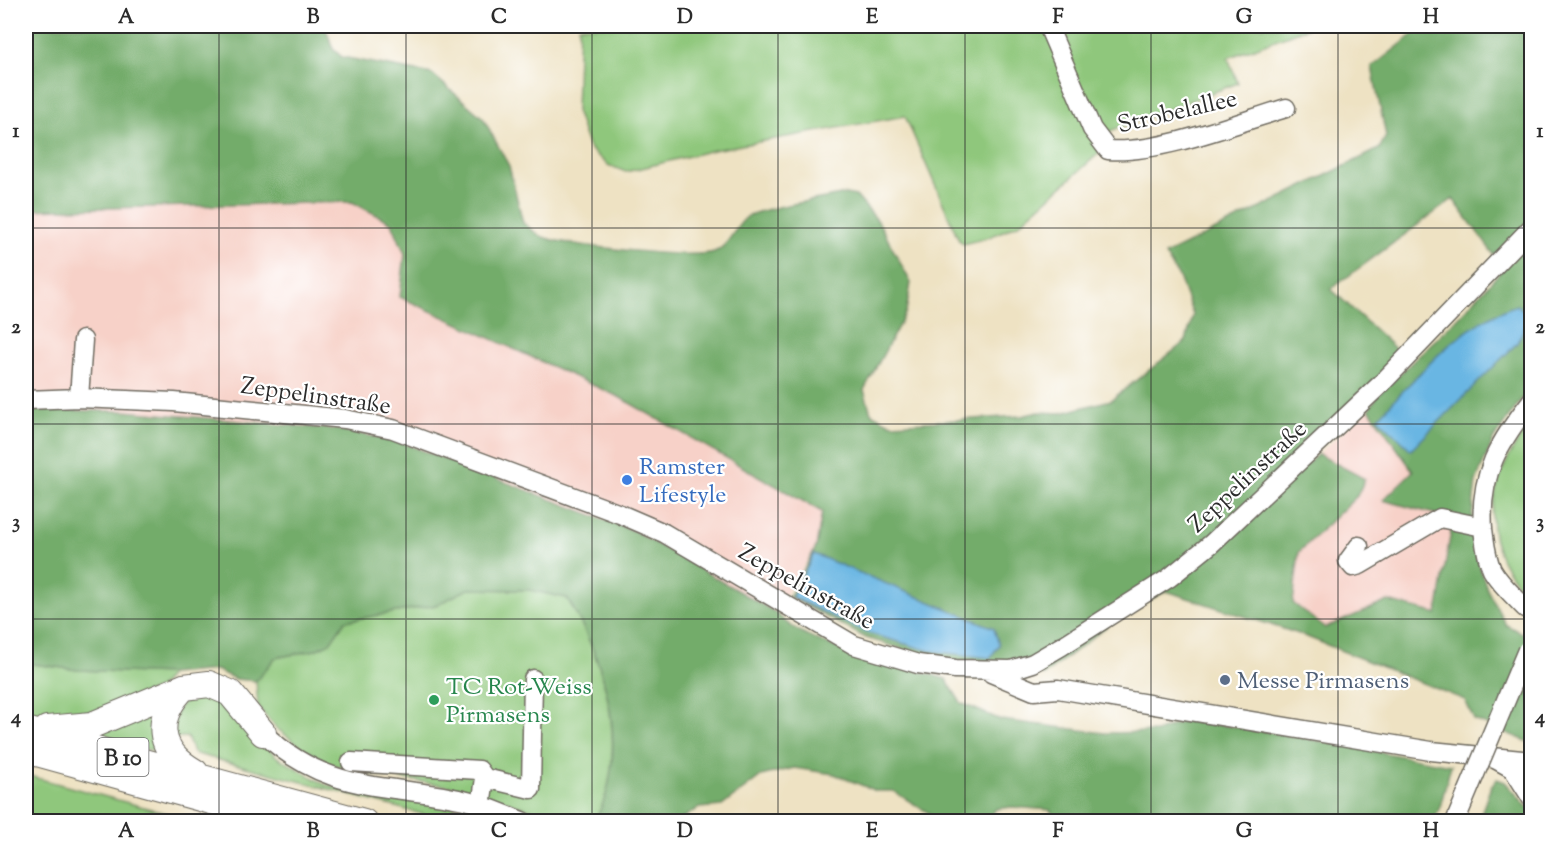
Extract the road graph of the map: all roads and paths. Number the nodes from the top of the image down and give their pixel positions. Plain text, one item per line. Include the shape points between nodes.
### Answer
1 (1048, 26) edge
2 (1286, 108) dead end
3 (1532, 228) edge
4 (83, 340) dead end
5 (79, 398) junction
6 (26, 400) edge
7 (1532, 400) edge
8 (1483, 527) junction
9 (1359, 546) dead end
10 (1532, 612) edge
11 (1529, 645) edge
12 (988, 672) junction
13 (532, 680) dead end
14 (184, 687) junction
15 (26, 728) edge
16 (263, 733) joint
17 (26, 750) edge
18 (1526, 758) edge
19 (1495, 759) junction
20 (351, 762) dead end
21 (485, 778) junction
22 (221, 783) junction
23 (192, 796) junction
24 (1532, 799) edge
25 (485, 812) edge
26 (236, 822) edge
27 (287, 822) edge
28 (364, 822) edge
29 (524, 822) edge
30 (1455, 822) edge

1 - 2 street, Strobelallee via 1092,129 1108,150 1160,144
3 - 12 street, Zeppelinstraße via 1382,383 1211,544 1169,578 1033,663
4 - 5 street
5 - 6 street, Zeppelinstraße
5 - 12 street, Zeppelinstraße via 281,412 393,429 664,533 854,645 918,664
7 - 8 street via 1496,449 1483,490
8 - 9 street via 1440,518 1353,567 1348,561
8 - 10 street via 1493,570
11 - 30 street, bridge
12 - 19 street via 1034,691 1058,688
13 - 21 street via 531,789
14 - 15 highway via 92,725
14 - 16 highway via 221,687
14 - 22 highway via 166,711 165,742 182,764
15 - 22 highway, B 10
16 - 25 street via 298,760 342,781 447,796
17 - 23 highway, B 10
18 - 19 street
19 - 24 street via 1513,769
20 - 21 street via 479,770
21 - 25 street
22 - 28 highway, B 10
23 - 26 highway
23 - 27 highway, B 10
25 - 29 street

